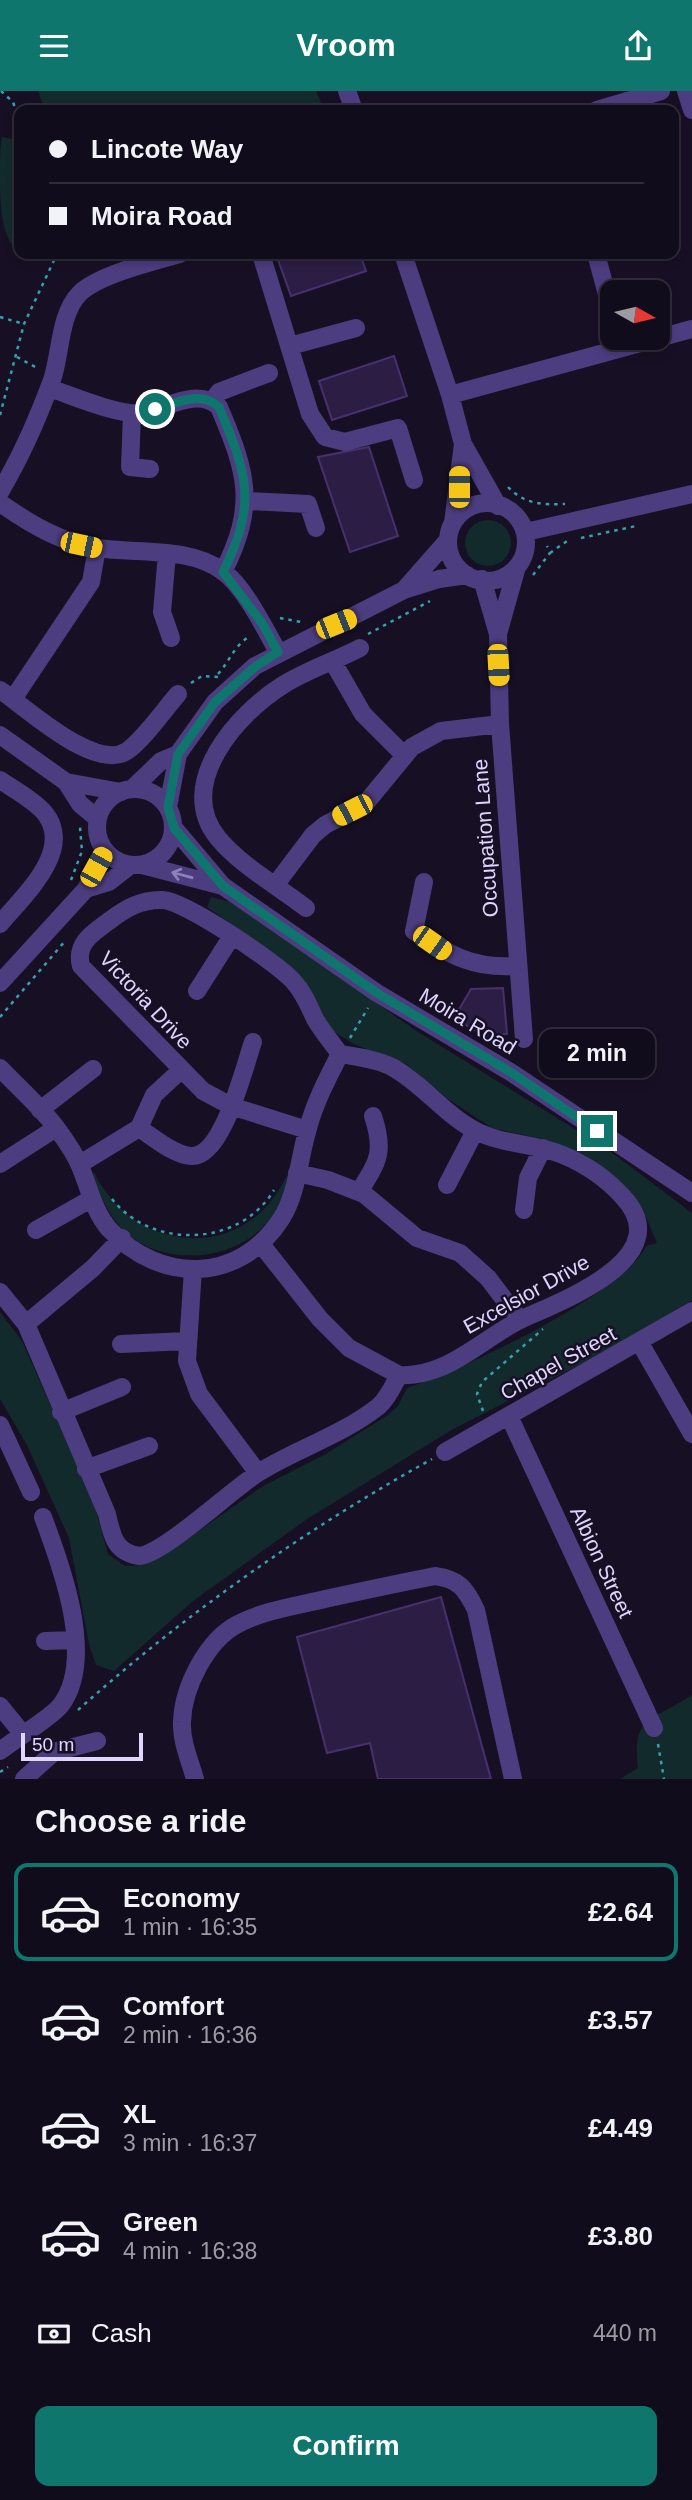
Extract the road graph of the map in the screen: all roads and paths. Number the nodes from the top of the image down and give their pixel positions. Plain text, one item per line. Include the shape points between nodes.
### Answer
1 (1, 91) edge
2 (661, 91) edge
3 (686, 91) edge
4 (14, 105) edge
5 (614, 105) edge
6 (692, 110) edge
7 (55, 259) edge
8 (165, 259) edge
9 (263, 259) edge
10 (405, 259) edge
11 (597, 259) edge
12 (603, 280) edge
13 (0, 317) edge
14 (24, 324) junction
15 (356, 328) dead end
16 (692, 329) edge
17 (670, 333) edge
18 (290, 346) junction
19 (600, 349) edge
20 (17, 357) junction
21 (269, 373) dead end
22 (51, 382) junction
23 (450, 394) junction
24 (212, 401) junction
25 (132, 414) junction
26 (0, 415) edge
27 (463, 444) junction
28 (150, 470) dead end
29 (414, 480) dead end
30 (503, 481) dead end
31 (0, 492) edge
32 (692, 493) edge
33 (247, 501) junction
34 (0, 503) edge
35 (572, 504) dead end
36 (498, 506) junction
37 (640, 525) dead end
38 (317, 528) dead end
39 (451, 531) junction
40 (526, 532) junction
41 (548, 547) dead end
42 (97, 548) junction
43 (550, 553) junction
44 (167, 554) junction
45 (223, 572) junction
46 (523, 575) junction
47 (474, 577) junction
48 (404, 590) junction
49 (439, 596) dead end
50 (498, 634) junction
51 (171, 638) dead end
52 (247, 638) dead end
53 (360, 643) joint
54 (278, 652) junction
55 (333, 662) junction
56 (7, 694) edge
57 (178, 694) joint
58 (500, 724) junction
59 (0, 735) edge
60 (178, 754) junction
61 (404, 755) junction
62 (0, 780) edge
63 (66, 782) junction
64 (127, 790) junction
65 (168, 807) junction
66 (76, 819) dead end
67 (98, 819) junction
68 (174, 828) junction
69 (105, 851) junction
70 (136, 865) junction
71 (70, 877) dead end
72 (424, 882) dead end
73 (276, 884) junction
74 (223, 886) junction
75 (86, 889) junction
76 (306, 908) dead end
77 (0, 924) edge
78 (232, 936) junction
79 (53, 955) dead end
80 (517, 966) junction
81 (0, 983) edge
82 (197, 991) dead end
83 (377, 993) junction
84 (0, 1017) edge
85 (524, 1039) dead end
86 (253, 1042) dead end
87 (340, 1054) junction
88 (0, 1068) edge
89 (93, 1069) dead end
90 (180, 1071) junction
91 (231, 1106) junction
92 (40, 1110) junction
93 (373, 1116) dead end
94 (56, 1128) junction
95 (139, 1128) junction
96 (307, 1130) junction
97 (475, 1131) junction
98 (543, 1148) junction
99 (0, 1164) edge
100 (80, 1164) junction
101 (297, 1173) junction
102 (279, 1184) dead end
103 (447, 1185) dead end
104 (359, 1192) junction
105 (692, 1193) edge
106 (111, 1197) dead end
107 (91, 1199) junction
108 (524, 1210) dead end
109 (36, 1230) dead end
110 (121, 1238) junction
111 (261, 1244) junction
112 (193, 1269) junction
113 (0, 1292) edge
114 (692, 1311) edge
115 (542, 1312) junction
116 (520, 1320) junction
117 (26, 1324) junction
118 (186, 1341) junction
119 (640, 1343) junction
120 (121, 1344) dead end
121 (399, 1375) junction
122 (122, 1387) dead end
123 (61, 1412) junction
124 (509, 1416) junction
125 (0, 1425) edge
126 (492, 1426) junction
127 (692, 1434) edge
128 (149, 1446) dead end
129 (446, 1451) joint
130 (86, 1469) junction
131 (258, 1473) junction
132 (31, 1492) dead end
133 (43, 1517) dead end
134 (75, 1640) junction
135 (46, 1641) dead end
136 (89, 1689) dead end
137 (0, 1706) edge
138 (654, 1728) joint
139 (22, 1733) junction
140 (97, 1741) dead end
141 (0, 1751) edge
142 (24, 1779) edge
143 (195, 1779) edge
144 (513, 1779) edge
145 (664, 1779) edge

1 - 4 path
2 - 5 street
3 - 6 street
7 - 14 path
8 - 22 street via 108,278 78,295 69,312
9 - 18 street
10 - 23 street
11 - 12 street
13 - 14 path
14 - 20 path
15 - 18 street
16 - 17 street
18 - 29 street via 310,414 325,437 345,442 398,428
19 - 23 street
20 - 22 path
20 - 26 path
21 - 24 street via 219,392
22 - 25 street
22 - 31 street
23 - 27 street
24 - 25 street via 199,397
24 - 33 street via 226,423
25 - 28 street via 130,467
27 - 36 street
27 - 39 street
30 - 35 path via 516,496 539,505
32 - 40 street
33 - 38 street via 308,504
33 - 45 street via 239,537
34 - 42 street via 49,533
36 - 39 street via 465,510
36 - 40 street via 509,510
37 - 43 path via 567,541
39 - 47 street via 451,558
39 - 48 street
40 - 46 street
41 - 43 path
42 - 44 street
42 - 56 street via 92,582
43 - 46 path
44 - 45 street
44 - 51 street via 162,612
45 - 54 street
46 - 47 street
46 - 50 street
47 - 48 street
47 - 50 street
48 - 54 street
49 - 53 path
50 - 58 street, Occupation Lane
52 - 57 path via 235,646 220,676 195,679
53 - 55 street
54 - 60 street via 215,702
55 - 61 street via 363,714
55 - 73 street via 285,684 251,710 217,752 205,780 205,807 217,837
56 - 57 street via 85,749 107,757 127,751
58 - 61 street via 441,731
58 - 80 street, Occupation Lane
59 - 63 street
60 - 64 street via 161,761
60 - 65 street
61 - 73 street via 365,804 313,835
62 - 77 street via 46,815 53,840 48,864
63 - 64 street
63 - 67 street via 80,804
64 - 65 street via 151,793
64 - 67 street via 111,798
65 - 68 street
66 - 71 path via 82,851
67 - 69 street
68 - 70 street via 160,856
68 - 74 street, Moira Road
69 - 70 street via 122,863
69 - 75 street
74 -> 70 street, Moira Road
70 - 75 street via 109,882
72 - 80 street via 414,931 450,955 494,967
73 - 76 street
74 - 83 street, Moira Road
75 - 81 street
78 - 82 street
78 - 87 street, Victoria Drive via 294,982
78 - 90 street, Victoria Drive via 166,900 124,909 86,938 80,950 81,966
79 - 84 path
80 - 85 street, Occupation Lane
83 - 87 path
83 - 105 street, Moira Road via 512,1073
86 - 91 street
87 - 96 street
87 - 97 street, Excelsior Drive via 389,1065
88 - 92 street
89 - 92 street
90 - 91 street, Victoria Drive
90 - 95 street via 154,1095
91 - 95 street via 209,1150 192,1156
91 - 96 street, Victoria Drive
92 - 94 street
93 - 104 street via 381,1140 379,1159
94 - 99 street
94 - 100 street
95 - 100 street
96 - 101 street
97 - 98 street, Excelsior Drive
97 - 103 street
98 - 108 street via 528,1178
98 - 115 street, Excelsior Drive via 580,1163 609,1182 632,1207 639,1229 631,1253 619,1265
100 - 107 street
101 - 104 street
101 - 111 street via 283,1217
102 - 106 path via 250,1216 229,1228 197,1235 153,1228 129,1215
104 - 116 street via 417,1238 460,1253 488,1278
107 - 109 street
107 - 110 street via 109,1229
110 - 112 street via 145,1259
110 - 117 street
111 - 112 street via 240,1259
111 - 121 street via 349,1348
112 - 118 street
113 - 117 street
114 - 119 street, Chapel Street
115 - 116 street, Excelsior Drive
115 - 126 path via 544,1328 479,1388 478,1402
116 - 121 street, Excelsior Drive via 439,1369
117 - 123 street
118 - 120 street
118 - 131 street via 187,1361 199,1394
119 - 124 street, Chapel Street
119 - 127 street
121 - 131 street via 374,1409
122 - 123 street
123 - 130 street
124 - 126 street, Chapel Street
124 - 138 street, Albion Street
125 - 132 street
126 - 129 street, Chapel Street
128 - 130 street
129 - 136 path via 344,1509 231,1589 99,1692
130 - 131 street via 114,1542 124,1552 140,1556
133 - 134 street via 66,1586
134 - 135 street
134 - 139 street via 73,1671 60,1707
137 - 139 street
138 - 145 path
139 - 141 street
140 - 142 street via 54,1752
143 - 144 street via 182,1720 198,1669 218,1637 267,1612 435,1576 457,1581 476,1610

